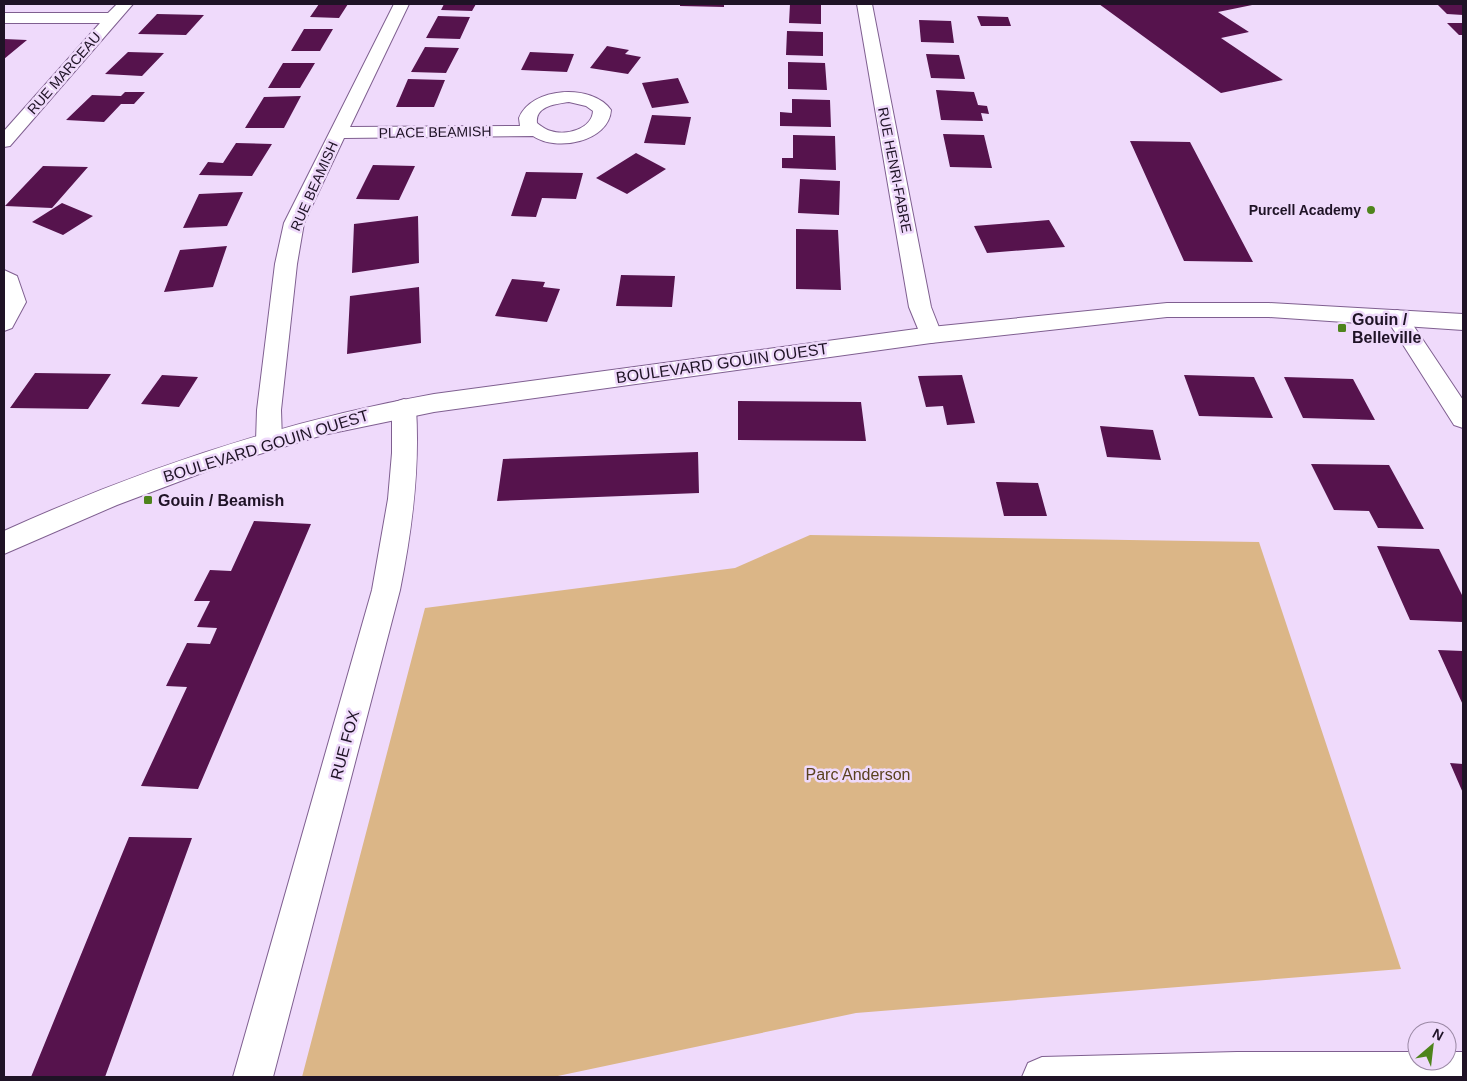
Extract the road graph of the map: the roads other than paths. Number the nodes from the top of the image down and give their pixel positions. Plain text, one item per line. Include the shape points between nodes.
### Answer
1 (125, 4) edge
2 (400, 4) edge
3 (864, 4) edge
4 (4, 18) edge
5 (112, 18) junction
6 (534, 131) dead end
7 (336, 133) junction
8 (4, 142) edge
9 (4, 277) edge
10 (1396, 318) junction
11 (1463, 322) edge
12 (4, 323) edge
13 (931, 335) junction
14 (404, 408) junction
15 (1463, 419) edge
16 (269, 442) junction
17 (4, 543) edge
18 (1463, 1072) edge
19 (253, 1077) edge
20 (1042, 1077) edge

1 - 5 street, RUE MARCEAU
2 - 7 street, RUE BEAMISH
3 - 13 street, RUE HENRI-FABRE via 920,307
4 - 5 street
5 - 8 street, RUE MARCEAU
6 - 7 street, PLACE BEAMISH
7 - 16 street, RUE BEAMISH via 294,223 286,264 268,419
9 - 12 street via 10,281 14,302
10 - 11 street, BOULEVARD GOUIN OUEST
10 - 13 street, BOULEVARD GOUIN OUEST via 1269,310 1183,309
10 - 15 street
13 - 14 street, BOULEVARD GOUIN OUEST
14 - 16 street, BOULEVARD GOUIN OUEST via 358,416
14 - 19 street, RUE FOX via 399,509 386,590
16 - 17 street, BOULEVARD GOUIN OUEST via 127,489
18 - 20 street via 1218,1072

